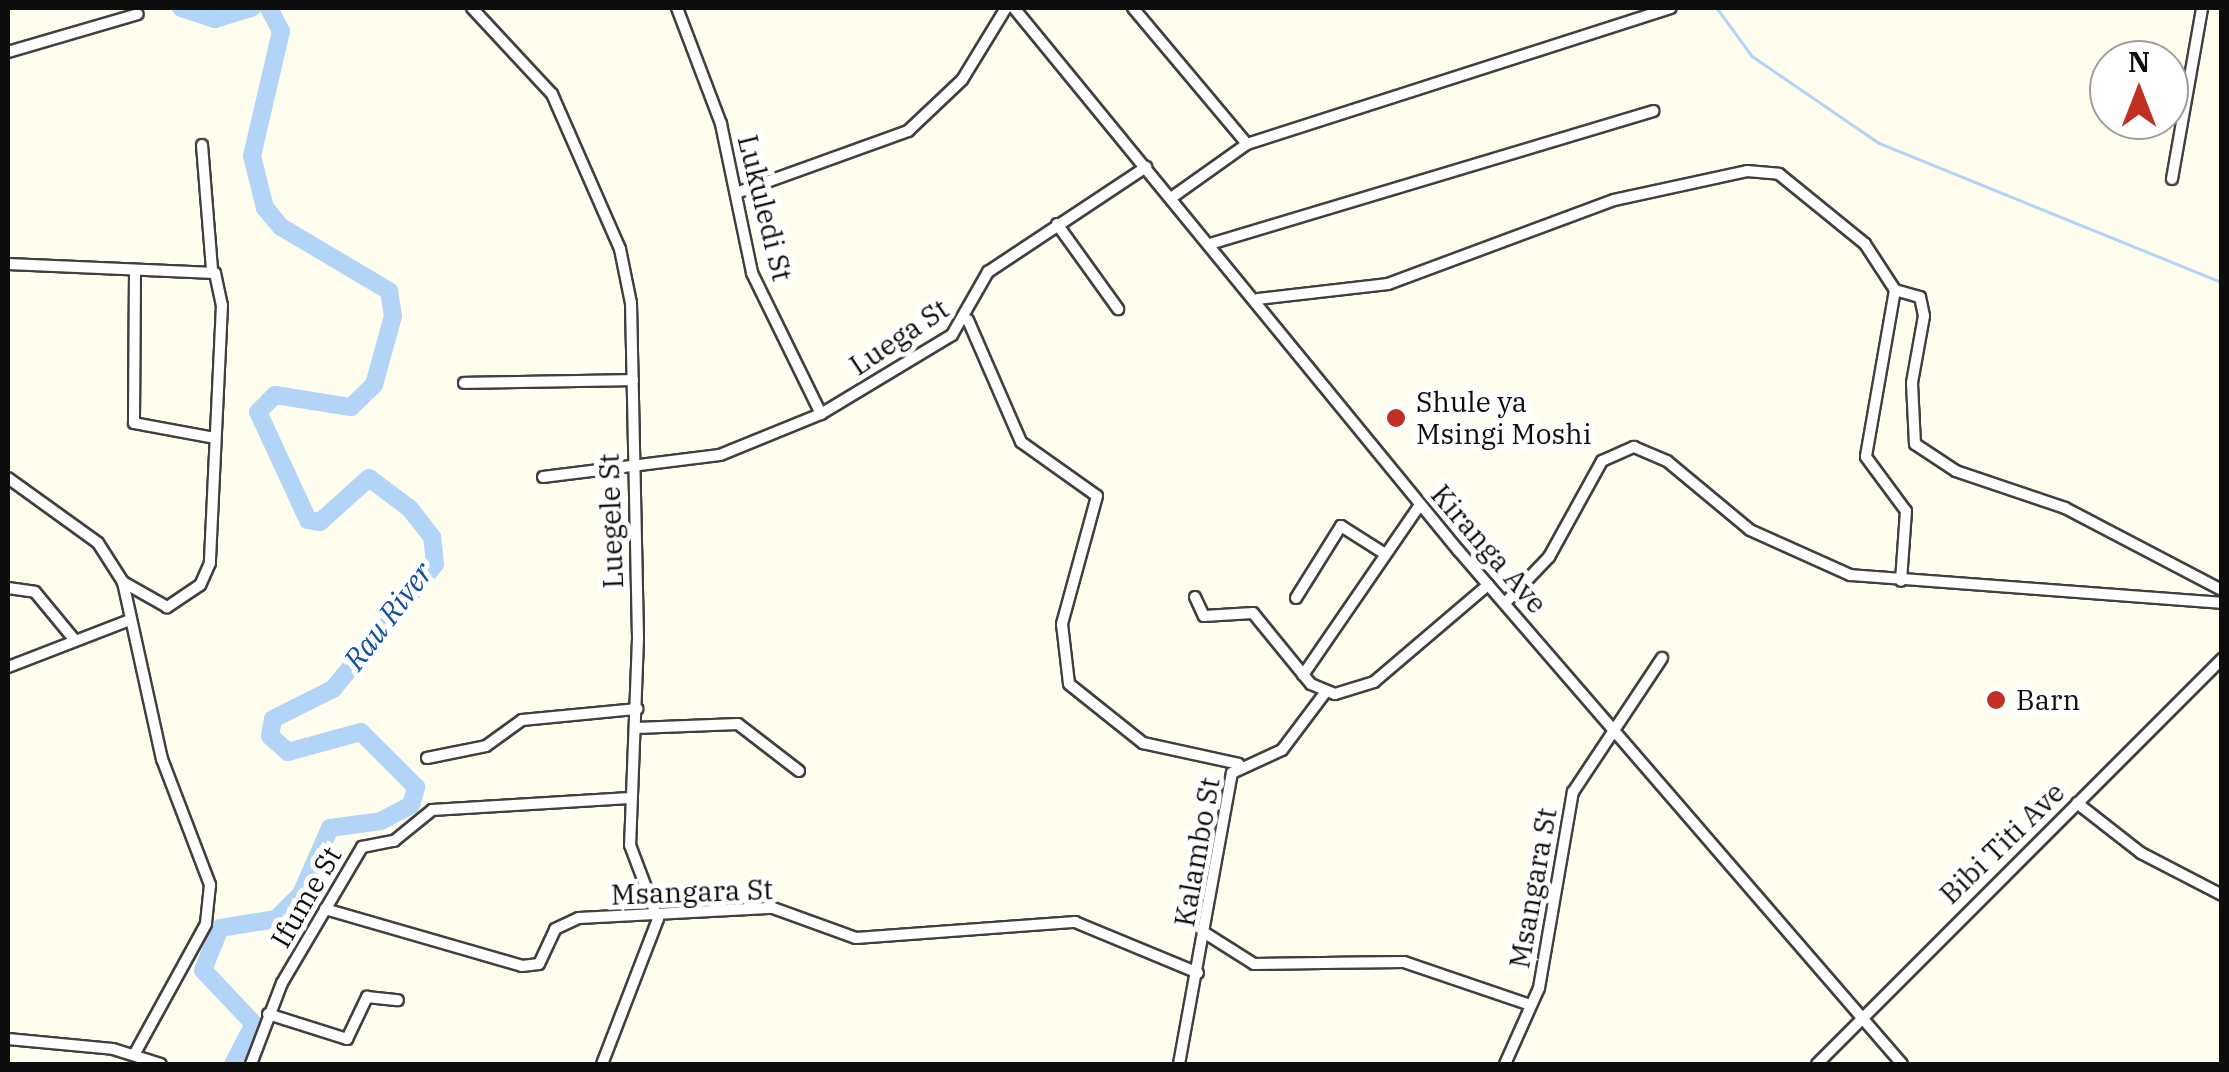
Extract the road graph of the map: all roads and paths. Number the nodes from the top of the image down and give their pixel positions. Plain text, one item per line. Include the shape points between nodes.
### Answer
1 (472, 8) edge
2 (677, 8) edge
3 (1010, 8) edge
4 (1134, 8) edge
5 (1671, 8) edge
6 (2202, 8) edge
7 (138, 14) dead end
8 (8, 52) edge
9 (1654, 111) dead end
10 (1247, 144) junction
11 (202, 145) dead end
12 (1146, 167) junction
13 (2172, 179) dead end
14 (736, 192) junction
15 (1171, 198) junction
16 (1056, 224) junction
17 (1210, 244) junction
18 (8, 264) edge
19 (212, 268) junction
20 (134, 274) junction
21 (1895, 290) junction
22 (1258, 299) junction
23 (1118, 309) dead end
24 (968, 320) junction
25 (633, 380) junction
26 (464, 383) dead end
27 (820, 414) junction
28 (215, 438) junction
29 (629, 470) junction
30 (543, 476) dead end
31 (8, 478) edge
32 (1420, 505) junction
33 (1382, 552) junction
34 (1901, 581) junction
35 (123, 582) junction
36 (1488, 585) junction
37 (8, 588) edge
38 (2222, 590) edge
39 (1196, 596) dead end
40 (1296, 598) dead end
41 (1505, 604) junction
42 (2222, 604) edge
43 (126, 621) junction
44 (73, 638) junction
45 (1662, 658) dead end
46 (2222, 659) edge
47 (8, 667) edge
48 (1303, 675) junction
49 (1325, 693) junction
50 (636, 709) junction
51 (636, 728) junction
52 (1618, 733) junction
53 (427, 758) dead end
54 (1239, 764) junction
55 (799, 771) dead end
56 (630, 798) junction
57 (2077, 803) junction
58 (2222, 895) edge
59 (324, 909) junction
60 (658, 919) junction
61 (1205, 933) junction
62 (1198, 973) junction
63 (398, 1000) dead end
64 (1530, 1005) junction
65 (268, 1014) junction
66 (1859, 1022) junction
67 (8, 1039) edge
68 (135, 1053) junction
69 (161, 1064) edge
70 (251, 1064) edge
71 (602, 1064) edge
72 (1179, 1064) edge
73 (1505, 1064) edge
74 (1818, 1064) edge
75 (1902, 1064) edge

1 - 25 street, Luegele St via 552,94 614,234 631,303
2 - 14 street, Lukuledi St
3 - 12 street, Kiranga Ave
3 - 14 street via 962,80 908,131
4 - 10 street
5 - 10 street
6 - 13 street
7 - 8 street
9 - 17 street
10 - 15 street
11 - 19 street
12 - 15 street, Kiranga Ave
12 - 16 street, Luega St
14 - 27 street, Lukuledi St via 752,273
15 - 17 street, Kiranga Ave
16 - 23 street
16 - 24 street, Luega St via 988,272
17 - 22 street, Kiranga Ave
18 - 20 street
19 - 20 street
19 - 28 street via 222,305
20 - 28 street via 134,423
21 - 22 street via 1834,215 1768,169 1614,200 1388,284
21 - 34 street via 1866,456 1906,511
21 - 38 street via 1920,297 1924,316 1912,383 1915,444 1956,471 2064,508
22 - 32 street, Kiranga Ave
24 - 27 street, Luega St
24 - 54 street via 1021,442 1097,496 1062,624 1069,684 1144,743
25 - 26 street
25 - 29 street, Luegele St
27 - 29 street, Luega St via 720,455
28 - 35 street via 210,563 200,585 167,607
29 - 30 street, Luega St
29 - 50 street, Luegele St
31 - 35 street via 98,543
32 - 33 street
32 - 36 street, Kiranga Ave
33 - 40 street via 1341,526
33 - 48 street
34 - 41 street via 1840,571 1750,530 1658,455 1634,447 1602,461 1549,557
34 - 42 street
35 - 43 street
36 - 41 street, Kiranga Ave
36 - 49 street via 1374,682
37 - 44 street via 35,592
39 - 48 street via 1204,616 1253,613
41 - 52 street, Kiranga Ave
43 - 44 street
43 - 68 street via 211,900
44 - 47 street
45 - 52 street, Msangara St
46 - 57 street, Bibi Titi Ave
48 - 49 street
49 - 54 street, Kalambo St via 1282,750
50 - 51 street, Luegele St
50 - 53 street via 522,720 486,746
51 - 55 street via 738,724
51 - 56 street, Luegele St
52 - 64 street, Msangara St via 1564,820
52 - 66 street, Kiranga Ave
54 - 61 street, Kalambo St
56 - 59 street, Ifume St via 428,812 394,840 358,850
56 - 60 street, Luegele St via 630,845
57 - 58 street via 2141,853
57 - 66 street, Bibi Titi Ave
59 - 60 street, Msangara St via 522,966 539,964 565,922
59 - 65 street, Ifume St
60 - 62 street, Msangara St via 773,908 856,938 1075,922
60 - 71 street
61 - 62 street, Kalambo St
61 - 64 street, Msangara St via 1254,964 1441,967
62 - 72 street, Kalambo St
63 - 65 street via 367,996 347,1039
64 - 73 street, Msangara St
65 - 70 street, Ifume St
66 - 74 street, Bibi Titi Ave
66 - 75 street, Kiranga Ave
67 - 68 street
68 - 69 street

